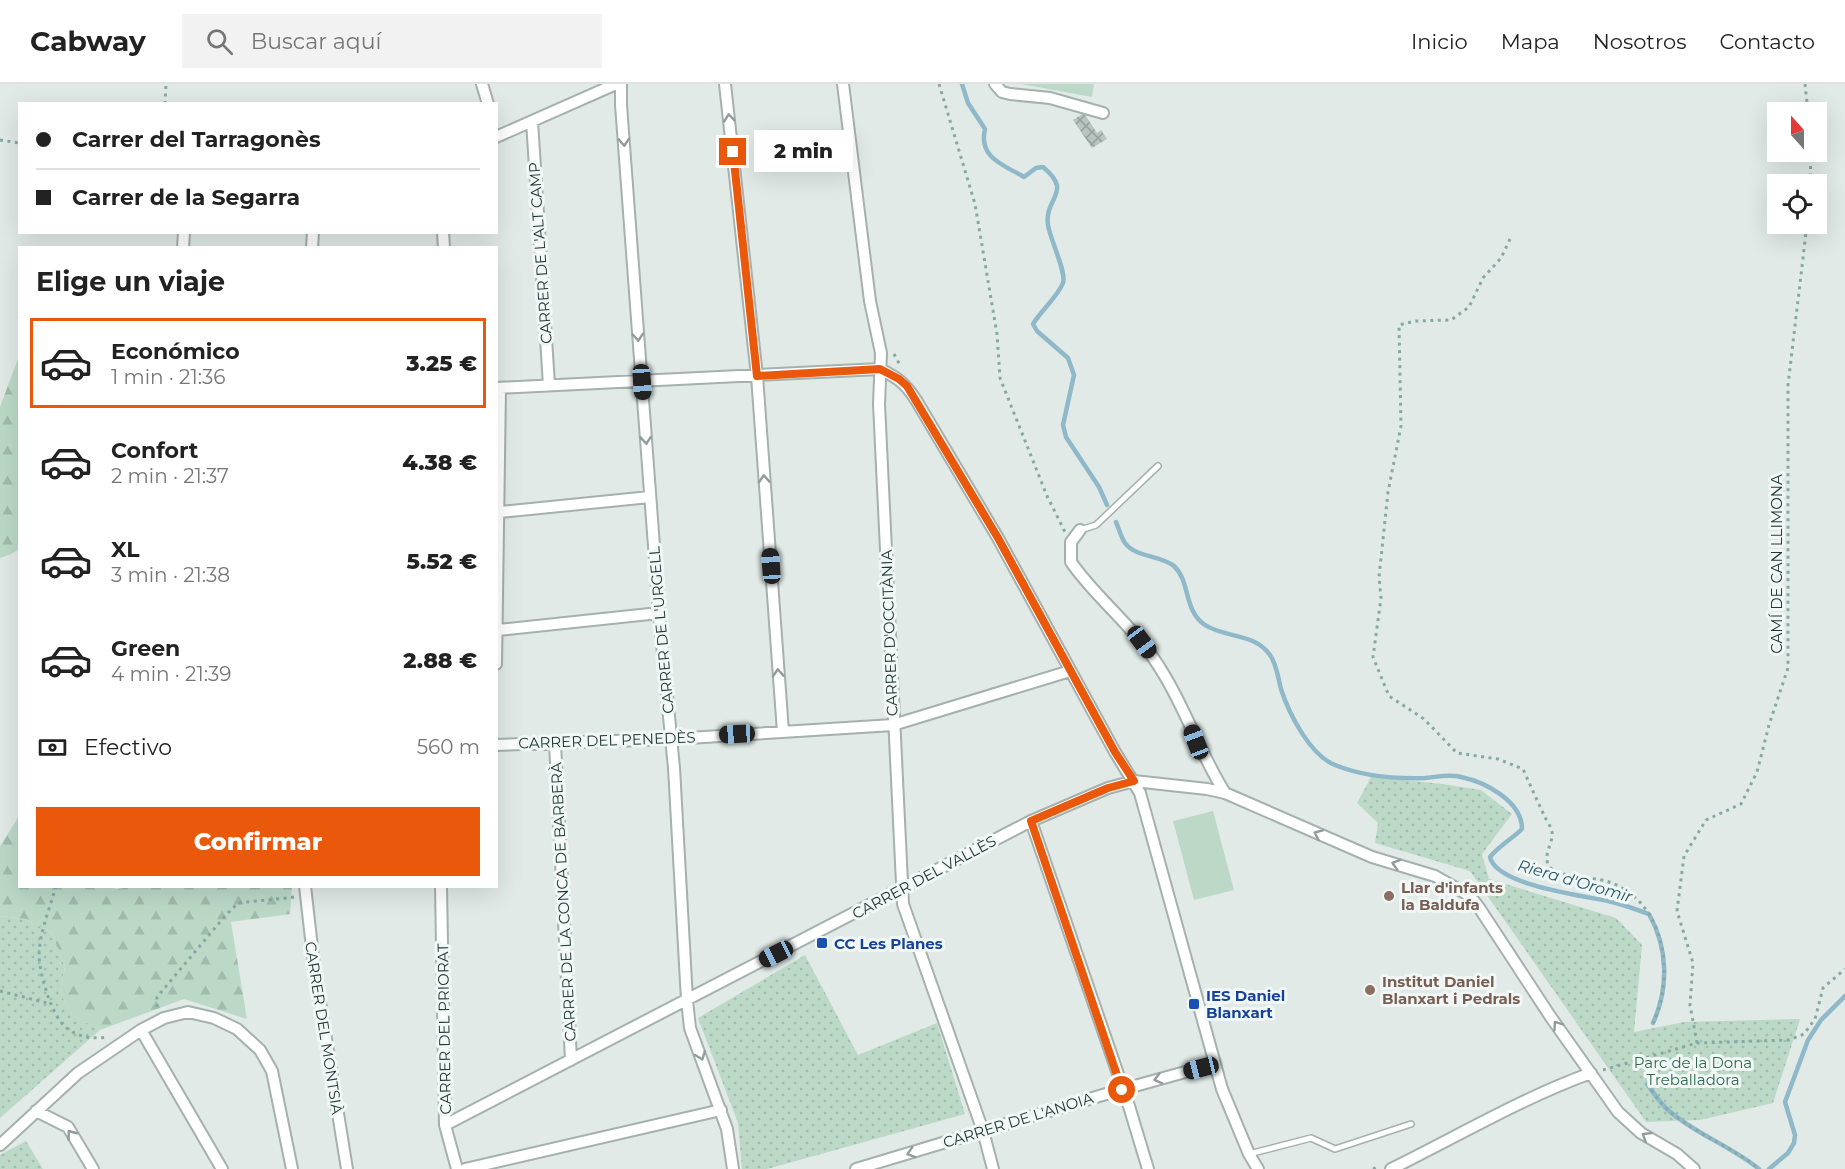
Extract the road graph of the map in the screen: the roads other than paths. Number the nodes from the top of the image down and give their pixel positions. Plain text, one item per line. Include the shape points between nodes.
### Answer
1 (482, 84) edge
2 (616, 84) edge
3 (621, 84) edge
4 (725, 84) edge
5 (843, 84) edge
6 (995, 84) edge
7 (487, 102) edge
8 (1102, 113) dead end
9 (532, 121) junction
10 (498, 135) edge
11 (880, 369) junction
12 (757, 376) junction
13 (642, 382) junction
14 (549, 385) junction
15 (498, 388) edge
16 (1158, 466) dead end
17 (650, 497) junction
18 (500, 512) junction
19 (1080, 530) joint
20 (659, 613) junction
21 (498, 630) edge
22 (1070, 671) junction
23 (893, 724) junction
24 (783, 732) junction
25 (672, 739) junction
26 (555, 743) junction
27 (498, 745) edge
28 (1134, 781) junction
29 (1225, 793) junction
30 (1031, 821) junction
31 (441, 888) edge
32 (901, 889) junction
33 (305, 892) edge
34 (687, 1000) junction
35 (141, 1030) junction
36 (571, 1060) junction
37 (1214, 1064) junction
38 (1591, 1073) junction
39 (1122, 1090) junction
40 (721, 1110) junction
41 (36, 1111) junction
42 (1411, 1124) dead end
43 (446, 1125) junction
44 (983, 1131) junction
45 (0, 1145) edge
46 (1249, 1154) junction
47 (93, 1169) edge
48 (222, 1169) edge
49 (292, 1169) edge
50 (347, 1169) edge
51 (457, 1169) edge
52 (465, 1169) edge
53 (733, 1169) edge
54 (856, 1169) edge
55 (993, 1169) edge
56 (1148, 1169) edge
57 (1258, 1169) edge
58 (1391, 1169) edge
59 (1694, 1169) edge

1 - 7 street
2 - 9 street
3 -> 13 street, CARRER DE L'URGELL
12 -> 4 street
5 - 11 street, CARRER D'OCCITÀNIA
6 - 8 street via 1002,92 1050,98
9 - 10 street
9 - 14 street, CARRER DE L'ALT CAMP
11 - 12 street
11 - 22 street via 899,379 916,400 998,538
11 - 23 street, CARRER D'OCCITÀNIA
12 - 13 street
24 -> 12 street
13 - 14 street
13 -> 17 street, CARRER DE L'URGELL
14 - 15 street
15 - 18 street
16 - 19 lane via 1096,525
17 - 18 street
17 - 20 street, CARRER DE L'URGELL
18 - 21 street
19 - 29 street via 1071,542 1071,562 1154,659
20 - 21 street
20 - 25 street, CARRER DE L'URGELL
22 - 23 street, CARRER DEL PENEDÈS
22 - 28 street
23 - 24 street, CARRER DEL PENEDÈS
23 - 32 street, CARRER D'OCCITÀNIA
24 - 25 street, CARRER DEL PENEDÈS
25 - 26 street, CARRER DEL PENEDÈS
25 - 34 street, CARRER DE L'URGELL
26 - 27 street, CARRER DEL PENEDÈS
26 - 36 street, CARRER DE LA CONCA DE BARBERÀ
28 - 29 street, CARRER DEL VALLÈS
28 - 30 street, CARRER DEL VALLÈS
28 - 37 street via 1144,802
38 -> 29 street, CARRER DEL VALLÈS via 1474,901 1435,876 1371,857
30 - 32 street, CARRER DEL VALLÈS
30 - 39 street
31 - 43 street, CARRER DEL PRIORAT
32 - 34 street, CARRER DEL VALLÈS
32 - 44 street, CARRER D'OCCITÀNIA via 906,916
33 - 50 street, CARRER DEL MONTSIÀ
34 - 36 street, CARRER DEL VALLÈS
34 -> 40 street, CARRER DE L'URGELL via 690,1028
35 - 41 street via 78,1073
35 - 48 street
35 - 49 street via 188,1012 237,1029 260,1050 272,1071
36 - 43 street, CARRER DEL VALLÈS
37 -> 39 street, CARRER DE L'ANOIA
37 - 46 street
38 - 58 street via 1505,1110
59 -> 38 street, CARRER DEL VALLÈS via 1630,1124
39 - 44 street, CARRER DE L'ANOIA
39 - 56 street
40 - 52 street
40 - 53 street, CARRER DE L'URGELL
41 - 45 street
47 -> 41 street via 68,1127
42 - 46 lane via 1335,1149 1311,1138
43 - 51 street, CARRER DEL PRIORAT
44 -> 54 street, CARRER DE L'ANOIA
44 - 55 street, CARRER D'OCCITÀNIA
46 - 57 street

